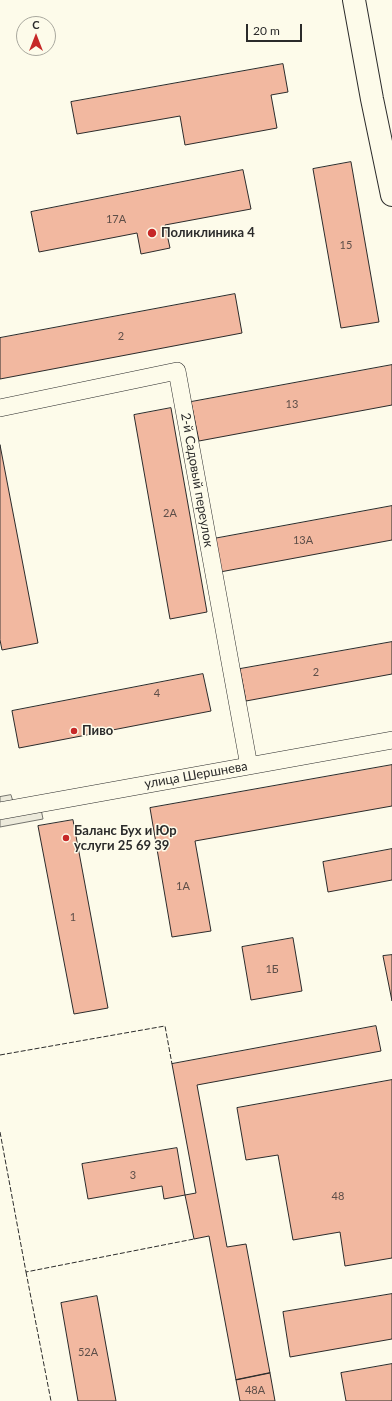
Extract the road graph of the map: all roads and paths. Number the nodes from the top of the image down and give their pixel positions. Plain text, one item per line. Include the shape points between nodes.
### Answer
1 (354, 0) edge
2 (392, 195) edge
3 (0, 408) edge
4 (392, 740) edge
5 (249, 766) junction
6 (0, 811) edge

1 - 2 main road
3 - 5 street, 2-й Садовый переулок via 177,372
4 - 5 street, улица Шершнева
5 - 6 street, улица Шершнева

